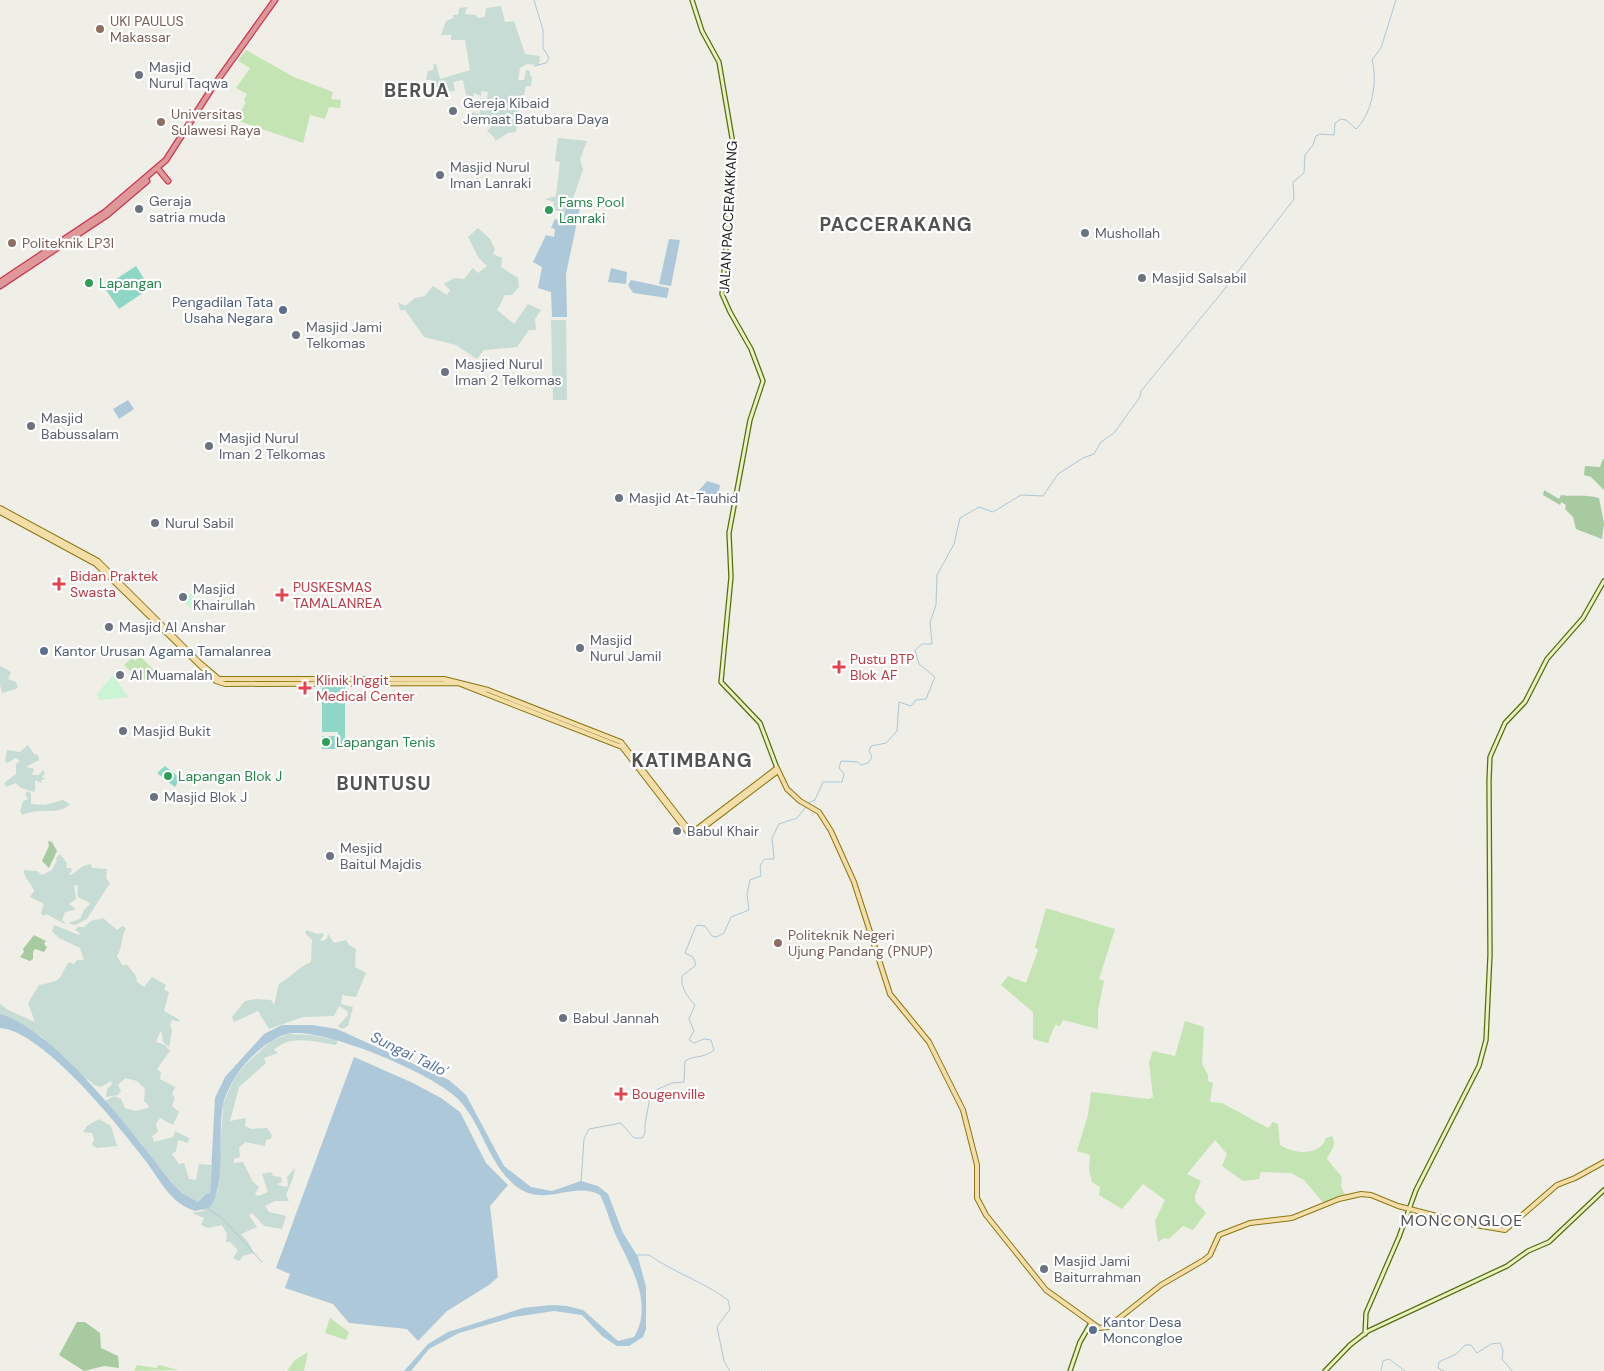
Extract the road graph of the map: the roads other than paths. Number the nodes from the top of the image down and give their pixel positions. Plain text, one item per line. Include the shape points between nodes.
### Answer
1 (275, 0) edge
2 (692, 0) edge
3 (246, 42) junction
4 (159, 170) junction
5 (168, 181) dead end
6 (106, 214) junction
7 (45, 253) junction
8 (0, 282) edge
9 (0, 286) edge
10 (0, 510) edge
11 (1604, 582) edge
12 (778, 770) junction
13 (1604, 1162) edge
14 (1604, 1190) edge
15 (1409, 1209) junction
16 (1090, 1323) junction
17 (1364, 1334) junction
18 (1070, 1371) edge
19 (1325, 1371) edge

1 - 3 highway
2 - 12 street, JALAN PACCERAKKANG via 702,31 719,62 732,138 732,180 722,294 751,349 763,381 750,420 729,533 731,580 721,682 760,723
3 - 4 highway via 175,152
3 - 6 highway via 212,88 170,156
4 - 5 highway
4 - 6 highway
6 - 7 highway
7 - 8 highway
7 - 9 highway
10 - 12 main road via 96,564 219,679 444,679 488,690 622,747 691,834
11 - 15 street via 1583,618 1547,659 1525,702 1505,724 1490,757 1490,951 1484,1051
12 - 16 main road via 787,790 820,814 847,865 890,994 928,1042 963,1110 977,1161 976,1191 990,1223 1044,1287
13 - 15 main road via 1556,1185 1506,1230
14 - 17 street via 1549,1242 1528,1251 1507,1266
15 - 16 main road via 1371,1194 1361,1194 1344,1197 1292,1218 1250,1223 1227,1231 1219,1235 1210,1255 1204,1260 1161,1285 1108,1326 1100,1328
15 - 17 street via 1366,1313
16 - 18 street
17 - 19 street

